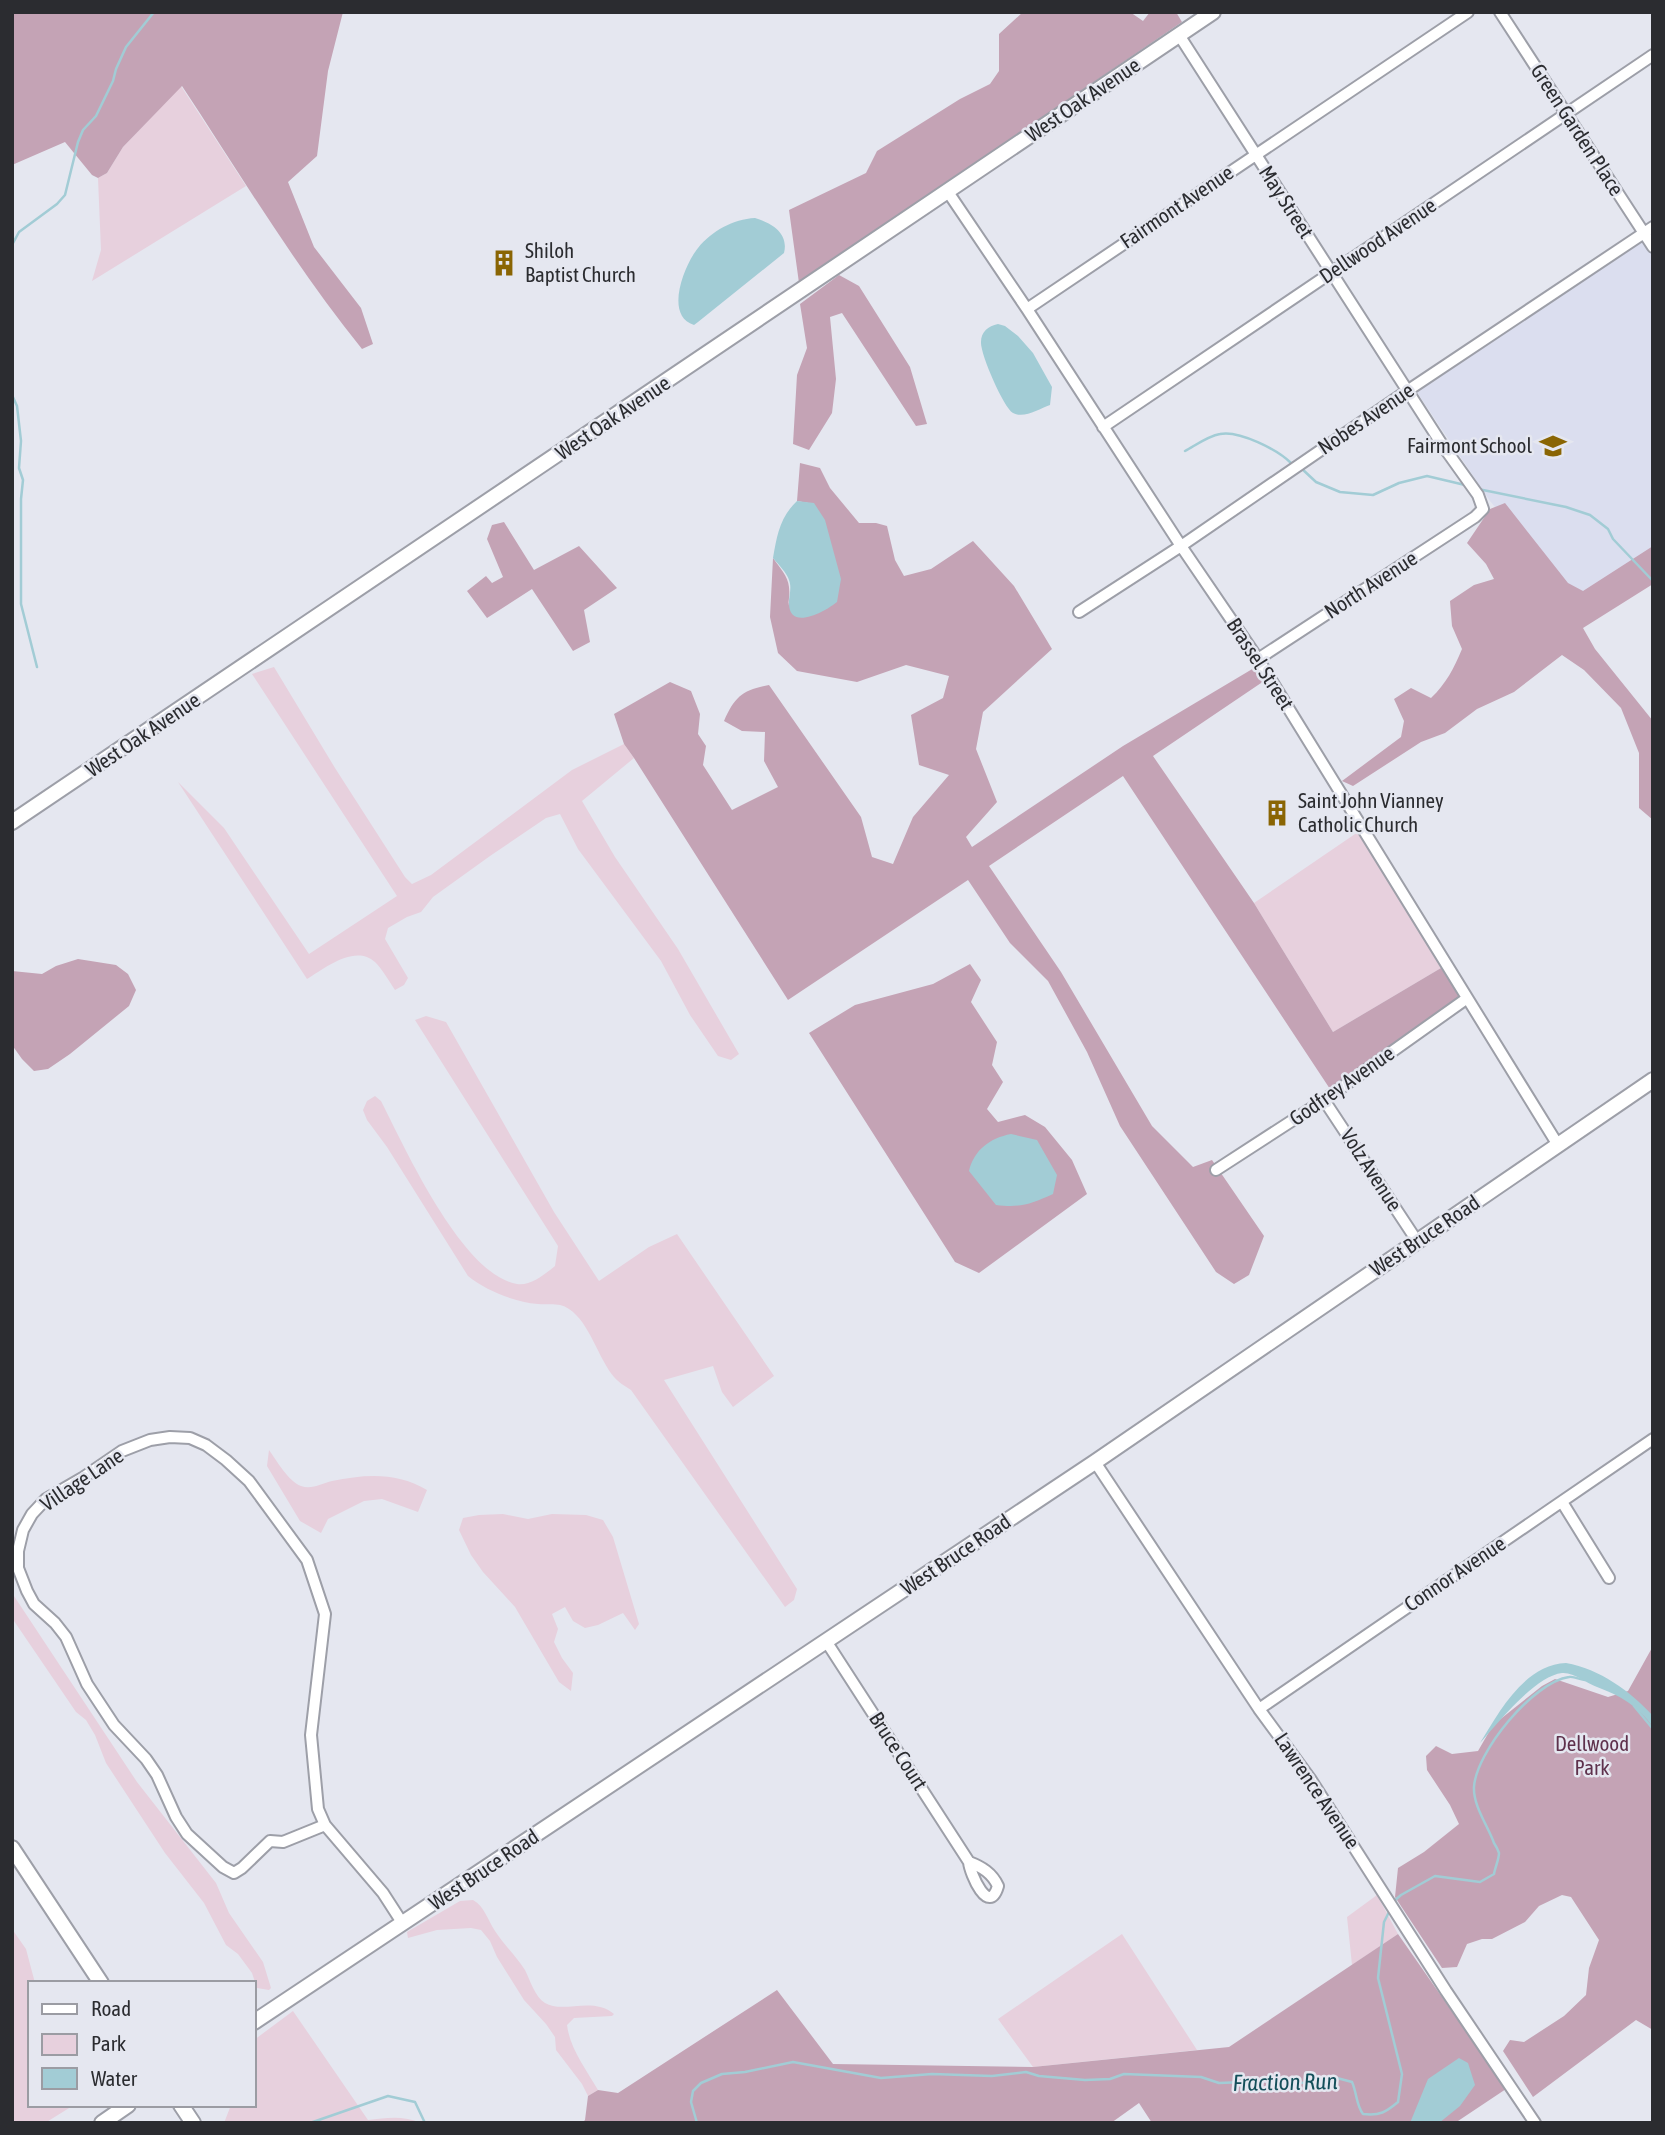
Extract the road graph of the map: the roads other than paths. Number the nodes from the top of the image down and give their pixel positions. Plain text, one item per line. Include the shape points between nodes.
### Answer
1 (1213, 12) edge
2 (1468, 12) edge
3 (1500, 12) edge
4 (1179, 35) junction
5 (1653, 55) edge
6 (1567, 114) junction
7 (1254, 154) junction
8 (948, 192) junction
9 (1648, 230) edge
10 (1653, 247) edge
11 (1332, 272) junction
12 (1027, 309) junction
13 (1407, 391) junction
14 (1103, 428) junction
15 (1483, 509) joint
16 (1181, 546) junction
17 (1079, 612) dead end
18 (1258, 659) junction
19 (12, 822) edge
20 (1466, 999) junction
21 (1653, 1080) edge
22 (1324, 1100) junction
23 (1558, 1145) junction
24 (1216, 1170) dead end
25 (1417, 1241) junction
26 (1653, 1439) edge
27 (1095, 1462) junction
28 (1562, 1502) junction
29 (1609, 1578) dead end
30 (826, 1641) junction
31 (1259, 1709) junction
32 (325, 1825) junction
33 (12, 1848) edge
34 (969, 1861) dead end
35 (403, 1924) junction
36 (100, 1981) edge
37 (256, 2021) edge
38 (125, 2107) edge
39 (182, 2107) edge
40 (102, 2123) edge
41 (193, 2123) edge
42 (1535, 2123) edge

1 - 4 street, West Oak Avenue
2 - 7 street, Fairmont Avenue
3 - 6 street, Green Garden Place
4 - 7 street, May Street
4 - 8 street, West Oak Avenue
5 - 6 street, Dellwood Avenue
6 - 9 street, Green Garden Place
6 - 11 street, Dellwood Avenue
7 - 11 street, May Street
7 - 12 street, Fairmont Avenue
8 - 12 street, Brassel Street
8 - 19 street, West Oak Avenue
9 - 10 street, Green Garden Place
9 - 13 street, Nobes Avenue
11 - 13 street, May Street
11 - 14 street, Dellwood Avenue
12 - 14 street, Brassel Street
13 - 15 street, May Street
13 - 16 street, Nobes Avenue
14 - 16 street, Brassel Street
15 - 18 street, North Avenue
16 - 17 street, Nobes Avenue
16 - 18 street, Brassel Street
18 - 20 street, Brassel Street
20 - 22 street, Godfrey Avenue
20 - 23 street, Brassel Street
21 - 23 street, West Bruce Road
22 - 24 street, Godfrey Avenue
22 - 25 street, Volz Avenue
23 - 25 street, West Bruce Road
25 - 27 street, West Bruce Road
26 - 28 street, Connor Avenue
27 - 30 street, West Bruce Road
27 - 31 street, Lawrence Avenue
28 - 29 street
28 - 31 street, Connor Avenue
30 - 34 street, Bruce Court
30 - 35 street, West Bruce Road
31 - 42 street, Lawrence Avenue via 1311,1780
32 - 32 street, Village Lane via 317,1809 311,1735 325,1614 307,1560 248,1481 206,1445 170,1437 122,1451 46,1499 23,1530 18,1551 18,1568 27,1591 66,1637 87,1684 114,1725 157,1775 187,1834 234,1873 270,1841 283,1842
32 - 35 street, Village Lane
33 - 36 street
35 - 37 street, West Bruce Road
38 - 40 street
39 - 41 street

